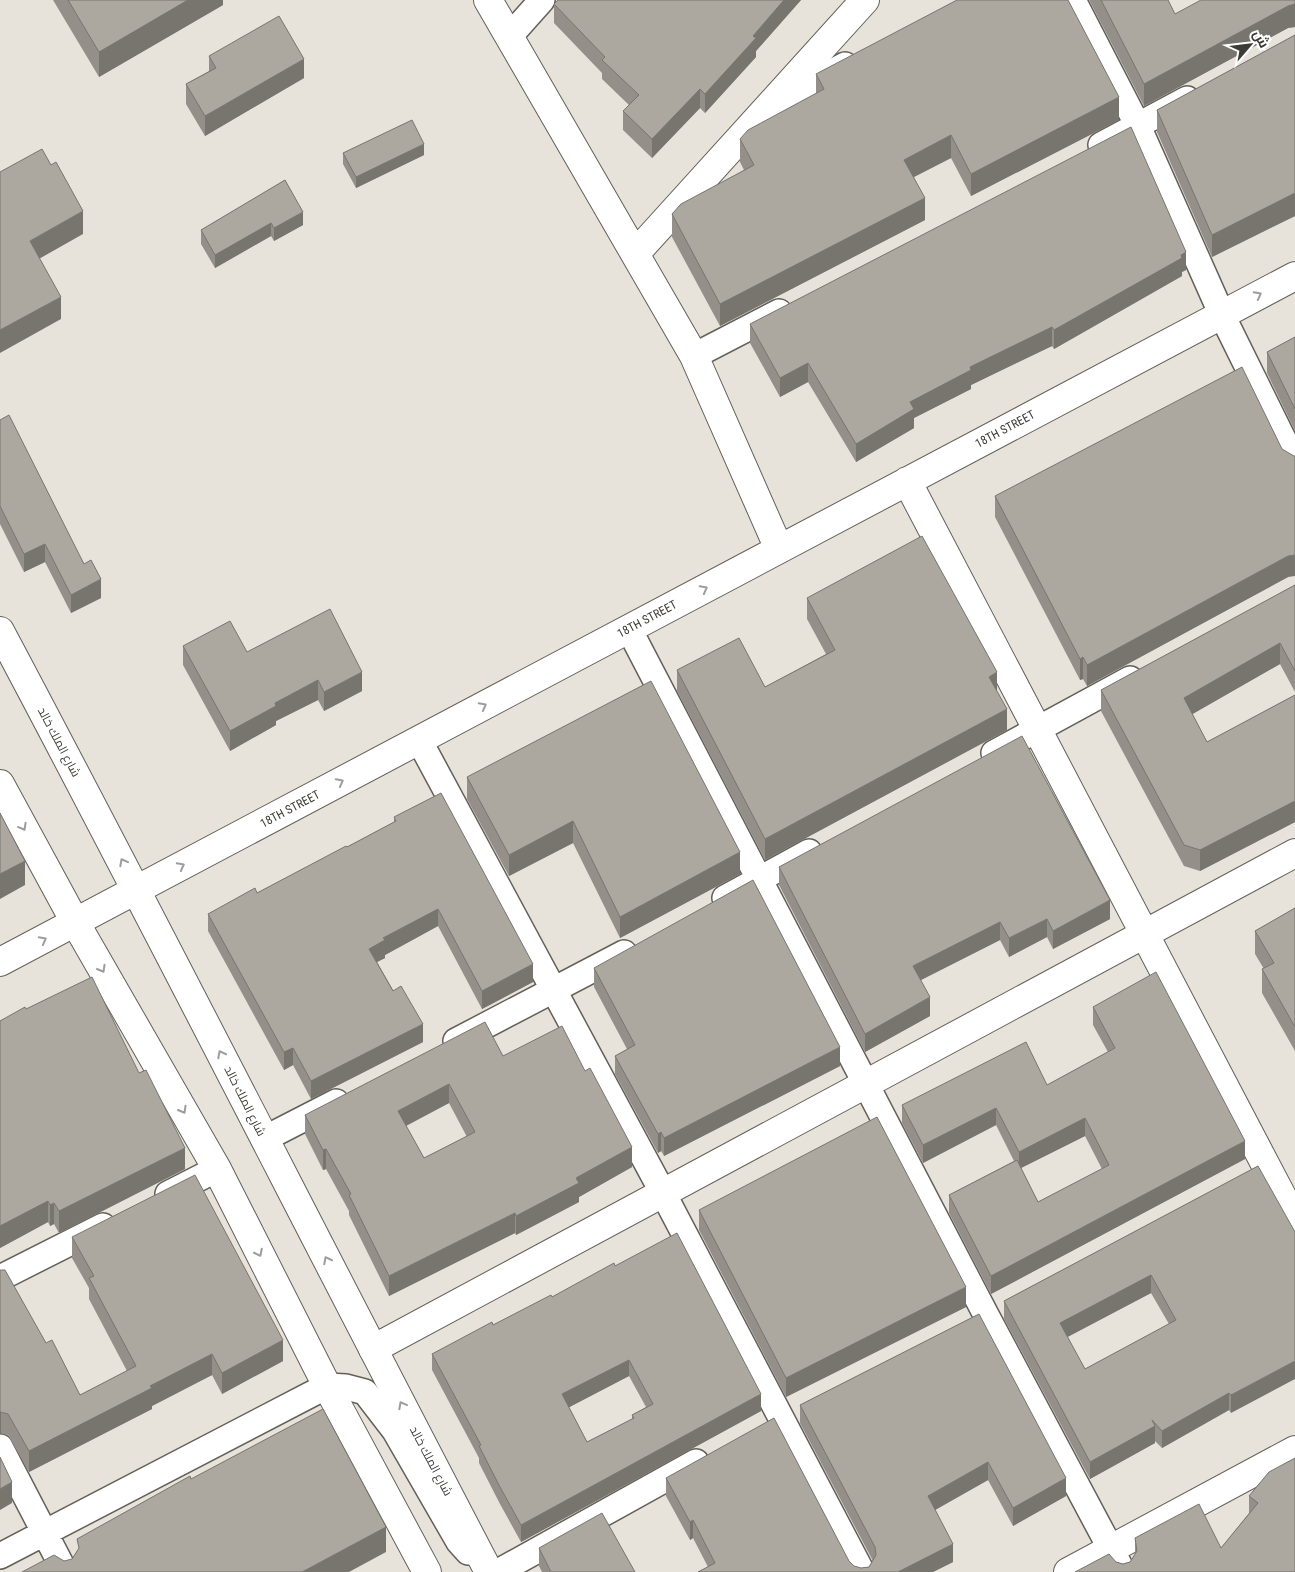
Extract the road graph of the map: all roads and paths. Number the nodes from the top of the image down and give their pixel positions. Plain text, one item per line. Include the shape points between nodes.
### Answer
1 (488, 0) edge
2 (542, 0) edge
3 (865, 0) edge
4 (1073, 0) edge
5 (509, 37) junction
6 (866, 54) edge
7 (1208, 88) edge
8 (772, 103) junction
9 (1138, 126) junction
10 (1084, 153) edge
11 (635, 254) junction
12 (1295, 276) edge
13 (800, 301) edge
14 (1222, 315) junction
15 (694, 356) junction
16 (1295, 463) edge
17 (908, 481) junction
18 (780, 549) junction
19 (629, 629) junction
20 (0, 631) edge
21 (1150, 668) edge
22 (1039, 728) junction
23 (420, 740) junction
24 (978, 761) edge
25 (0, 784) edge
26 (829, 842) edge
27 (1295, 853) edge
28 (759, 879) junction
29 (138, 889) junction
30 (707, 907) edge
31 (75, 922) junction
32 (1145, 934) junction
33 (648, 940) edge
34 (0, 962) edge
35 (553, 992) junction
36 (439, 1050) edge
37 (865, 1084) junction
38 (360, 1090) edge
39 (264, 1139) junction
40 (217, 1169) junction
41 (663, 1193) junction
42 (148, 1204) edge
43 (122, 1217) edge
44 (1295, 1220) edge
45 (0, 1278) edge
46 (373, 1349) junction
47 (327, 1386) junction
48 (0, 1447) edge
49 (720, 1450) edge
50 (1295, 1450) edge
51 (44, 1533) junction
52 (0, 1556) edge
53 (1117, 1560) edge
54 (65, 1572) edge
55 (427, 1572) edge
56 (488, 1572) edge
57 (498, 1572) edge
58 (862, 1572) edge
59 (1068, 1572) edge

1 - 5 street
2 - 5 street
3 - 8 street
4 - 9 street
5 - 11 street
6 - 8 street
7 - 9 street
8 - 11 street
9 - 10 street
9 - 14 street
11 - 15 street
14 -> 12 street, 18TH STREET
13 - 15 street
14 - 16 street
14 - 17 street, 18TH STREET
15 - 18 street
17 - 18 street, 18TH STREET
17 - 22 street
19 -> 18 street, 18TH STREET
23 -> 19 street, 18TH STREET
19 - 28 street
29 -> 20 street, شارع الملك خالد
21 - 22 street
22 - 24 street
22 - 32 street
29 -> 23 street, 18TH STREET
23 - 35 street
25 -> 31 street
26 - 28 street
27 - 32 street
28 - 30 street
28 - 37 street
29 - 31 street, 18TH STREET
39 -> 29 street, شارع الملك خالد
34 -> 31 street, 18TH STREET
31 -> 40 street
32 - 37 street
32 - 44 street via 1256,1169
33 - 35 street
35 - 36 street
35 - 41 street
37 - 41 street
37 - 53 street
38 - 39 street
46 -> 39 street, شارع الملك خالد
40 - 42 street
40 -> 47 street
41 - 46 street
41 - 58 street
43 - 45 street
56 -> 46 street, شارع الملك خالد
47 - 51 street
47 - 55 street
47 - 56 street via 365,1392 395,1431 459,1542
48 - 51 street
49 - 57 street
50 - 53 street
51 - 52 street
51 - 54 street
53 - 59 street

